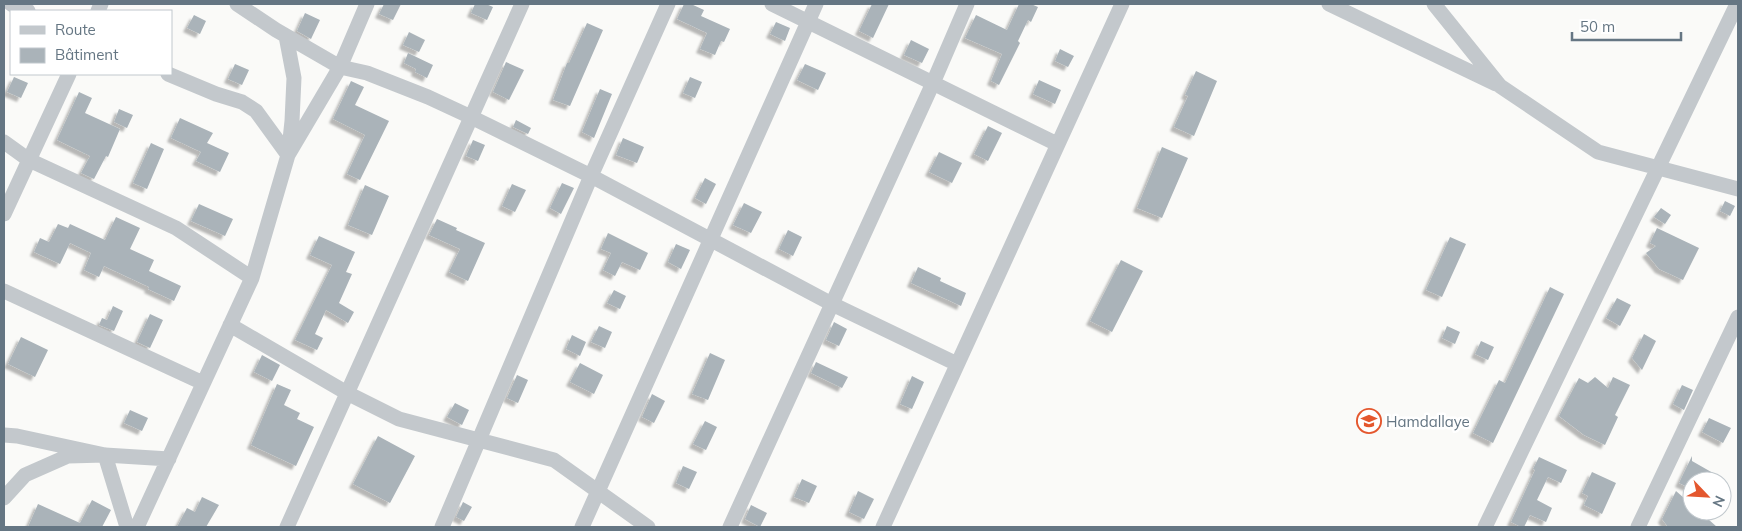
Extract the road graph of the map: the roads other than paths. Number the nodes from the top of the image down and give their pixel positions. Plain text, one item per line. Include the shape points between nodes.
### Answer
1 (11, 4) edge
2 (237, 4) edge
3 (367, 4) edge
4 (522, 4) edge
5 (668, 4) edge
6 (772, 4) edge
7 (816, 4) edge
8 (967, 4) edge
9 (1122, 4) edge
10 (1329, 4) edge
11 (1434, 4) edge
12 (1737, 4) edge
13 (26, 10) edge
14 (808, 22) junction
15 (286, 36) junction
16 (340, 67) junction
17 (69, 75) edge
18 (170, 75) edge
19 (933, 83) junction
20 (1500, 86) junction
21 (471, 117) junction
22 (4, 142) edge
23 (1057, 144) junction
24 (288, 155) junction
25 (29, 160) junction
26 (1657, 167) junction
27 (592, 176) junction
28 (1738, 189) edge
29 (4, 214) edge
30 (711, 240) junction
31 (252, 278) junction
32 (4, 291) edge
33 (832, 304) junction
34 (1738, 317) edge
35 (230, 325) junction
36 (957, 364) junction
37 (203, 384) junction
38 (347, 393) junction
39 (4, 435) edge
40 (478, 440) junction
41 (105, 455) junction
42 (169, 459) junction
43 (598, 492) junction
44 (4, 498) edge
45 (1643, 525) edge
46 (127, 527) edge
47 (137, 527) edge
48 (287, 527) edge
49 (442, 527) edge
50 (582, 527) edge
51 (648, 527) edge
52 (730, 527) edge
53 (882, 527) edge
54 (1485, 527) edge

1 - 13 street
2 - 15 street
3 - 16 street
4 - 21 street
5 - 27 street
6 - 14 street
7 - 14 street
8 - 19 street
9 - 23 street
10 - 20 street
11 - 20 street
12 - 26 street
14 - 19 street
14 - 30 street
15 - 16 street
15 - 24 street via 294,78
16 - 21 street via 367,73
16 - 24 street
17 - 25 street
18 - 24 street via 242,102 256,111
19 - 23 street
19 - 33 street
20 - 26 street via 1598,152
21 - 27 street
21 - 38 street
22 - 25 street
23 - 36 street
24 - 31 street
25 - 29 street
25 - 31 street via 176,228
26 - 28 street
26 - 54 street
27 - 30 street
27 - 40 street
30 - 33 street
30 - 43 street
31 - 35 street
32 - 37 street
33 - 36 street
33 - 52 street
34 - 45 street
35 - 37 street
35 - 38 street
36 - 53 street
37 - 42 street
38 - 40 street via 399,419
38 - 48 street
39 - 41 street
40 - 43 street via 554,460
40 - 49 street
41 - 42 street
41 - 44 street via 68,456 25,475
41 - 46 street
42 - 47 street
43 - 50 street
43 - 51 street

